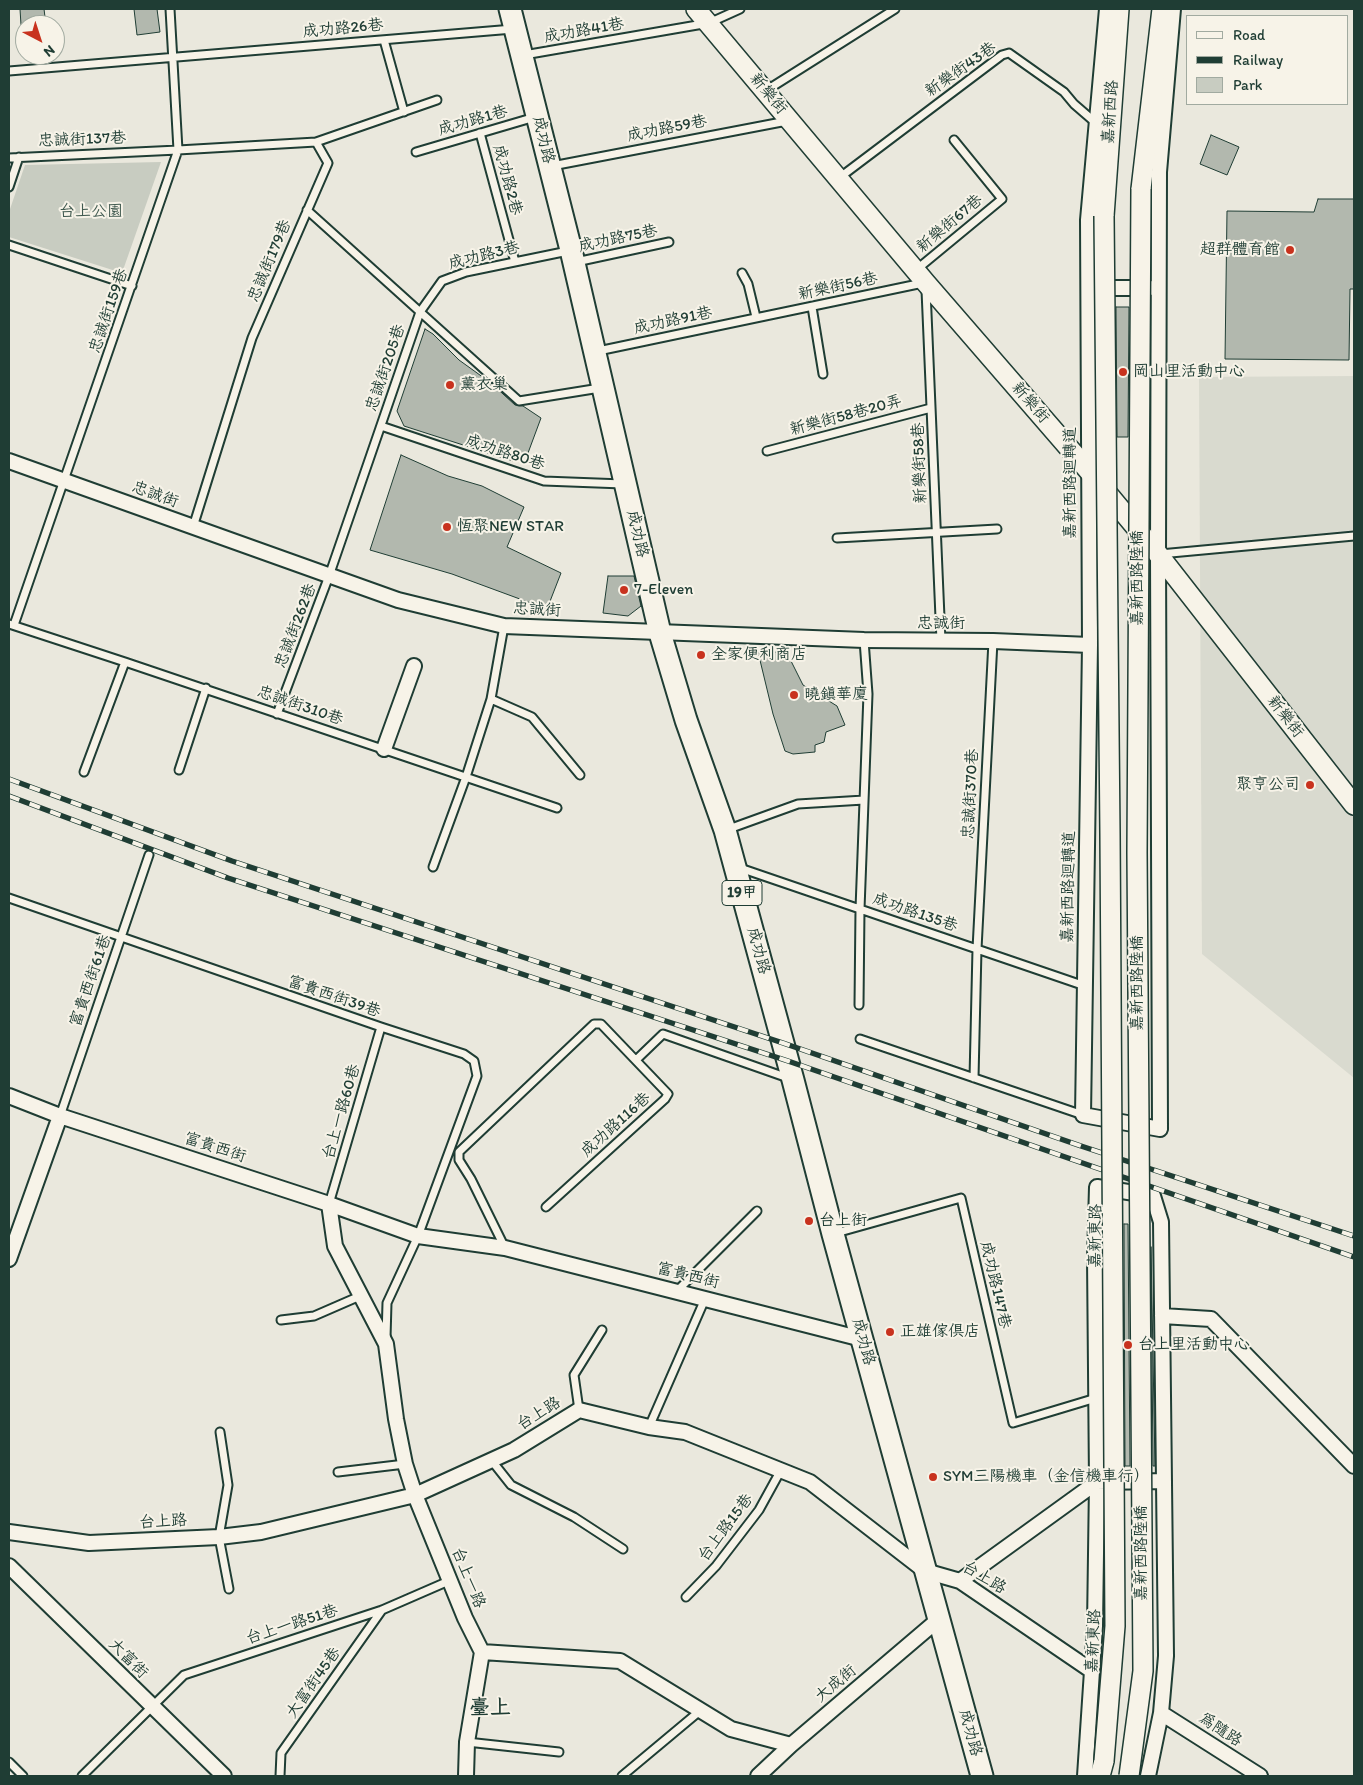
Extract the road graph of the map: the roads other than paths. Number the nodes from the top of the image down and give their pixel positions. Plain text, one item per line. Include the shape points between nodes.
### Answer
1 (170, 9) edge
2 (510, 9) edge
3 (696, 9) edge
4 (740, 9) edge
5 (895, 9) edge
6 (1107, 9) edge
7 (1119, 9) edge
8 (1162, 9) edge
9 (1173, 9) edge
10 (709, 23) junction
11 (516, 29) junction
12 (384, 40) junction
13 (523, 55) junction
14 (173, 57) junction
15 (9, 71) edge
16 (766, 91) junction
17 (437, 100) dead end
18 (404, 112) junction
19 (538, 116) junction
20 (790, 120) junction
21 (1097, 124) junction
22 (480, 133) junction
23 (954, 140) dead end
24 (316, 142) junction
25 (178, 150) junction
26 (416, 152) dead end
27 (19, 157) junction
28 (9, 158) edge
29 (549, 166) junction
30 (838, 178) junction
31 (9, 187) edge
32 (308, 210) junction
33 (1104, 216) joint
34 (669, 242) dead end
35 (9, 245) edge
36 (572, 257) junction
37 (515, 262) junction
38 (742, 273) dead end
39 (921, 276) junction
40 (132, 286) junction
41 (1088, 288) junction
42 (1158, 288) junction
43 (812, 307) junction
44 (420, 312) junction
45 (756, 317) junction
46 (595, 352) junction
47 (823, 374) dead end
48 (603, 387) junction
49 (931, 408) junction
50 (381, 426) junction
51 (767, 451) dead end
52 (9, 461) edge
53 (1088, 470) junction
54 (65, 481) junction
55 (625, 484) junction
56 (193, 527) junction
57 (997, 529) dead end
58 (936, 533) junction
59 (1354, 536) edge
60 (837, 538) dead end
61 (1158, 554) junction
62 (329, 576) junction
63 (11, 624) edge
64 (504, 626) junction
65 (660, 633) junction
66 (864, 640) junction
67 (941, 642) junction
68 (993, 642) junction
69 (1090, 645) junction
70 (125, 662) junction
71 (414, 666) dead end
72 (206, 688) junction
73 (491, 699) junction
74 (277, 714) junction
75 (384, 750) junction
76 (179, 770) dead end
77 (84, 772) dead end
78 (580, 775) dead end
79 (466, 777) junction
80 (864, 800) junction
81 (1354, 804) edge
82 (557, 808) dead end
83 (725, 830) junction
84 (149, 855) dead end
85 (433, 867) dead end
86 (735, 867) junction
87 (9, 898) edge
88 (860, 909) junction
89 (120, 938) junction
90 (977, 949) junction
91 (1085, 986) junction
92 (859, 1005) dead end
93 (381, 1027) junction
94 (860, 1039) dead end
95 (636, 1060) junction
96 (974, 1078) junction
97 (793, 1080) junction
98 (9, 1096) edge
99 (1083, 1115) junction
100 (60, 1116) junction
101 (329, 1204) junction
102 (546, 1207) dead end
103 (757, 1211) dead end
104 (833, 1234) junction
105 (418, 1236) junction
106 (505, 1248) junction
107 (9, 1258) edge
108 (677, 1292) junction
109 (360, 1296) junction
110 (705, 1299) junction
111 (1162, 1316) junction
112 (281, 1320) dead end
113 (602, 1330) dead end
114 (862, 1339) junction
115 (386, 1344) junction
116 (1096, 1398) junction
117 (579, 1410) junction
118 (649, 1427) junction
119 (220, 1432) dead end
120 (492, 1461) junction
121 (405, 1464) junction
122 (1354, 1466) edge
123 (781, 1470) junction
124 (338, 1472) dead end
125 (1164, 1481) junction
126 (1097, 1482) junction
127 (416, 1495) junction
128 (9, 1532) edge
129 (219, 1537) junction
130 (623, 1549) dead end
131 (9, 1566) edge
132 (924, 1571) junction
133 (451, 1580) junction
134 (960, 1580) junction
135 (228, 1589) dead end
136 (686, 1597) dead end
137 (382, 1610) junction
138 (939, 1619) junction
139 (482, 1652) junction
140 (1092, 1671) junction
141 (150, 1706) junction
142 (701, 1710) junction
143 (1161, 1713) junction
144 (467, 1742) junction
145 (791, 1745) junction
146 (559, 1752) dead end
147 (9, 1762) edge
148 (1102, 1769) edge
149 (23, 1776) edge
150 (84, 1776) edge
151 (224, 1776) edge
152 (280, 1776) edge
153 (466, 1776) edge
154 (622, 1776) edge
155 (758, 1776) edge
156 (982, 1776) edge
157 (1085, 1776) edge
158 (1129, 1776) edge
159 (1148, 1776) edge
160 (1260, 1776) edge

1 - 14 lane
2 - 11 main road, 成功路 / 19甲
3 - 10 street, 新樂街
4 - 10 lane, 成功路41巷
5 - 16 lane
6 - 21 street, 嘉新西路迴轉道
7 - 33 street, 嘉新西路
8 - 158 street, 嘉新西路陸橋, bridge via 1141,189 1136,852 1143,1671
9 - 42 street via 1159,172
10 - 13 lane, 成功路41巷
10 - 16 street, 新樂街
11 - 12 lane, 成功路26巷
11 - 13 main road, 成功路 / 19甲
12 - 14 lane, 成功路26巷
12 - 18 lane
13 - 19 main road, 成功路 / 19甲
14 - 15 lane, 成功路26巷
14 - 25 lane
16 - 20 street, 新樂街
17 - 18 lane
18 - 24 lane
19 - 22 lane, 成功路1巷
19 - 29 main road, 成功路 / 19甲
20 - 29 lane, 成功路59巷
20 - 30 street, 新樂街
21 - 30 lane, 新樂街43巷 via 1064,92 1009,53 1002,55
21 - 41 street, 嘉新西路迴轉道 via 1088,220
22 - 26 lane, 成功路1巷
22 - 37 lane, 成功路2巷
23 - 39 lane, 新樂街67巷 via 1002,199
24 - 25 lane
24 - 32 lane, 忠誠街179巷 via 328,163
25 - 27 lane, 忠誠街137巷
25 - 40 lane, 忠誠街159巷
27 - 28 lane
27 - 31 lane, 忠誠街137巷
29 - 36 main road, 成功路 / 19甲
30 - 39 street, 新樂街
32 - 44 lane, 忠誠街205巷
32 - 56 lane, 忠誠街179巷 via 252,338
33 - 148 street, 嘉新西路陸橋, bridge via 1115,1626
34 - 36 lane, 成功路75巷
35 - 40 lane
36 - 37 lane, 成功路3巷
36 - 46 main road, 成功路 / 19甲
37 - 44 lane, 成功路3巷 via 466,272 442,281
38 - 45 lane
39 - 43 lane, 新樂街56巷
39 - 49 lane, 新樂街58巷
39 - 53 street, 新樂街
40 - 54 lane, 忠誠街159巷
41 - 42 street
41 - 53 street, 嘉新西路迴轉道
42 - 61 street
43 - 45 lane, 新樂街56巷
43 - 47 lane
44 - 48 lane via 519,401
44 - 50 lane, 忠誠街205巷
45 - 46 lane, 成功路91巷
46 - 48 main road, 成功路 / 19甲
48 - 55 main road, 成功路 / 19甲
49 - 51 lane, 新樂街58巷20弄
49 - 58 lane, 新樂街58巷
50 - 55 lane, 成功路80巷 via 544,481
50 - 62 lane, 忠誠街205巷
52 - 54 street, 忠誠街
53 - 61 street, 新樂街
53 - 69 street, 嘉新西路迴轉道
54 - 56 street, 忠誠街
54 - 63 lane, 忠誠街159巷
55 - 65 main road, 成功路 / 19甲
56 - 62 street, 忠誠街
57 - 58 lane
58 - 60 lane
58 - 67 lane, 新樂街58巷
59 - 61 lane
61 - 81 street, 新樂街
61 - 99 street via 1160,1129
62 - 64 street, 忠誠街 via 398,600
62 - 74 lane, 忠誠街262巷
63 - 70 lane, 忠誠街310巷
64 - 65 street, 忠誠街
64 - 73 lane
65 - 66 street, 忠誠街
65 - 83 main road, 成功路 / 19甲 via 686,720
66 - 67 street, 忠誠街
66 - 80 lane via 868,694
67 - 68 street, 忠誠街
68 - 69 street, 忠誠街
68 - 90 lane, 忠誠街370巷
69 - 91 street, 嘉新西路迴轉道
70 - 72 lane, 忠誠街310巷
70 - 77 lane
71 - 75 street
72 - 74 lane, 忠誠街310巷
72 - 76 lane
73 - 78 lane via 532,717
73 - 79 lane
74 - 75 lane, 忠誠街310巷
75 - 79 lane, 忠誠街310巷
79 - 82 lane, 忠誠街310巷
79 - 85 lane
80 - 83 lane via 798,804
80 - 88 lane
83 - 86 main road, 成功路 / 19甲
84 - 89 lane, 富貴西街61巷
86 - 88 lane, 成功路135巷
86 - 97 main road, 成功路 / 19甲
87 - 89 lane, 富貴西街39巷
88 - 90 lane, 成功路135巷
88 - 92 lane
89 - 93 lane, 富貴西街39巷
89 - 100 lane, 富貴西街61巷
90 - 91 lane, 成功路135巷
90 - 96 lane, 忠誠街370巷
91 - 99 street, 嘉新西路迴轉道
93 - 101 lane, 台上一路60巷
93 - 105 lane, 富貴西街39巷 via 464,1054 474,1061 477,1076
94 - 96 lane
95 - 97 lane via 663,1034
95 - 102 lane, 成功路116巷 via 668,1094 665,1099
95 - 106 lane via 601,1024 594,1024 459,1152 458,1160 471,1179
96 - 99 lane
97 - 104 main road, 成功路 / 19甲
98 - 100 street, 富貴西街
100 - 101 street, 富貴西街
100 - 107 street
101 - 105 street, 富貴西街
101 - 109 street, 台上一路 via 334,1246
103 - 108 lane
104 - 114 main road, 成功路 / 19甲
104 - 116 lane, 成功路147巷 via 961,1198 1013,1423
105 - 106 street, 富貴西街
105 - 115 lane, 富貴西街39巷 via 387,1303
106 - 108 street, 富貴西街
108 - 110 street, 富貴西街
109 - 112 lane via 314,1316
109 - 115 street, 台上一路
110 - 114 street, 富貴西街
110 - 118 lane
111 - 116 street, 嘉新東路 via 1161,1222 1153,1196 1097,1186
111 - 122 street via 1211,1319
111 - 125 street, 嘉新東路
113 - 117 lane via 574,1374
114 - 132 main road, 成功路 / 19甲
115 - 121 street, 台上一路
116 - 126 street, 嘉新東路
117 - 118 street, 台上路
117 - 120 street, 台上路
118 - 123 street, 台上路 via 685,1432
119 - 129 lane via 228,1485
120 - 127 street, 台上路
120 - 130 lane via 511,1485 574,1517
121 - 124 lane
121 - 127 street, 台上一路
123 - 132 street, 台上路 via 810,1482
123 - 136 lane, 台上路15巷 via 759,1510 716,1566
125 - 126 street
125 - 143 street, 嘉新東路 via 1166,1656
126 - 134 street
126 - 140 street, 嘉新東路
127 - 129 street, 台上路 via 261,1532
127 - 133 street, 台上一路
128 - 129 street, 台上路 via 89,1543
129 - 135 lane
131 - 141 street, 大富街
132 - 134 street, 台上路
132 - 138 main road, 成功路 / 19甲
133 - 137 lane, 台上一路51巷
133 - 139 street, 台上一路
134 - 140 street, 台上路
137 - 141 lane, 台上一路51巷 via 184,1675
137 - 152 lane, 大富街45巷 via 281,1753
138 - 145 street, 大成街
138 - 156 main road, 成功路 / 19甲
139 - 142 street via 620,1661
139 - 144 street
140 - 157 street, 嘉新東路
141 - 150 lane, 台上一路51巷
141 - 151 street, 大富街
142 - 145 street via 732,1729
142 - 154 lane
143 - 159 street, 嘉新東路
143 - 160 street, 為隨路
144 - 146 lane
144 - 153 street
145 - 155 street, 大成街
147 - 149 lane

